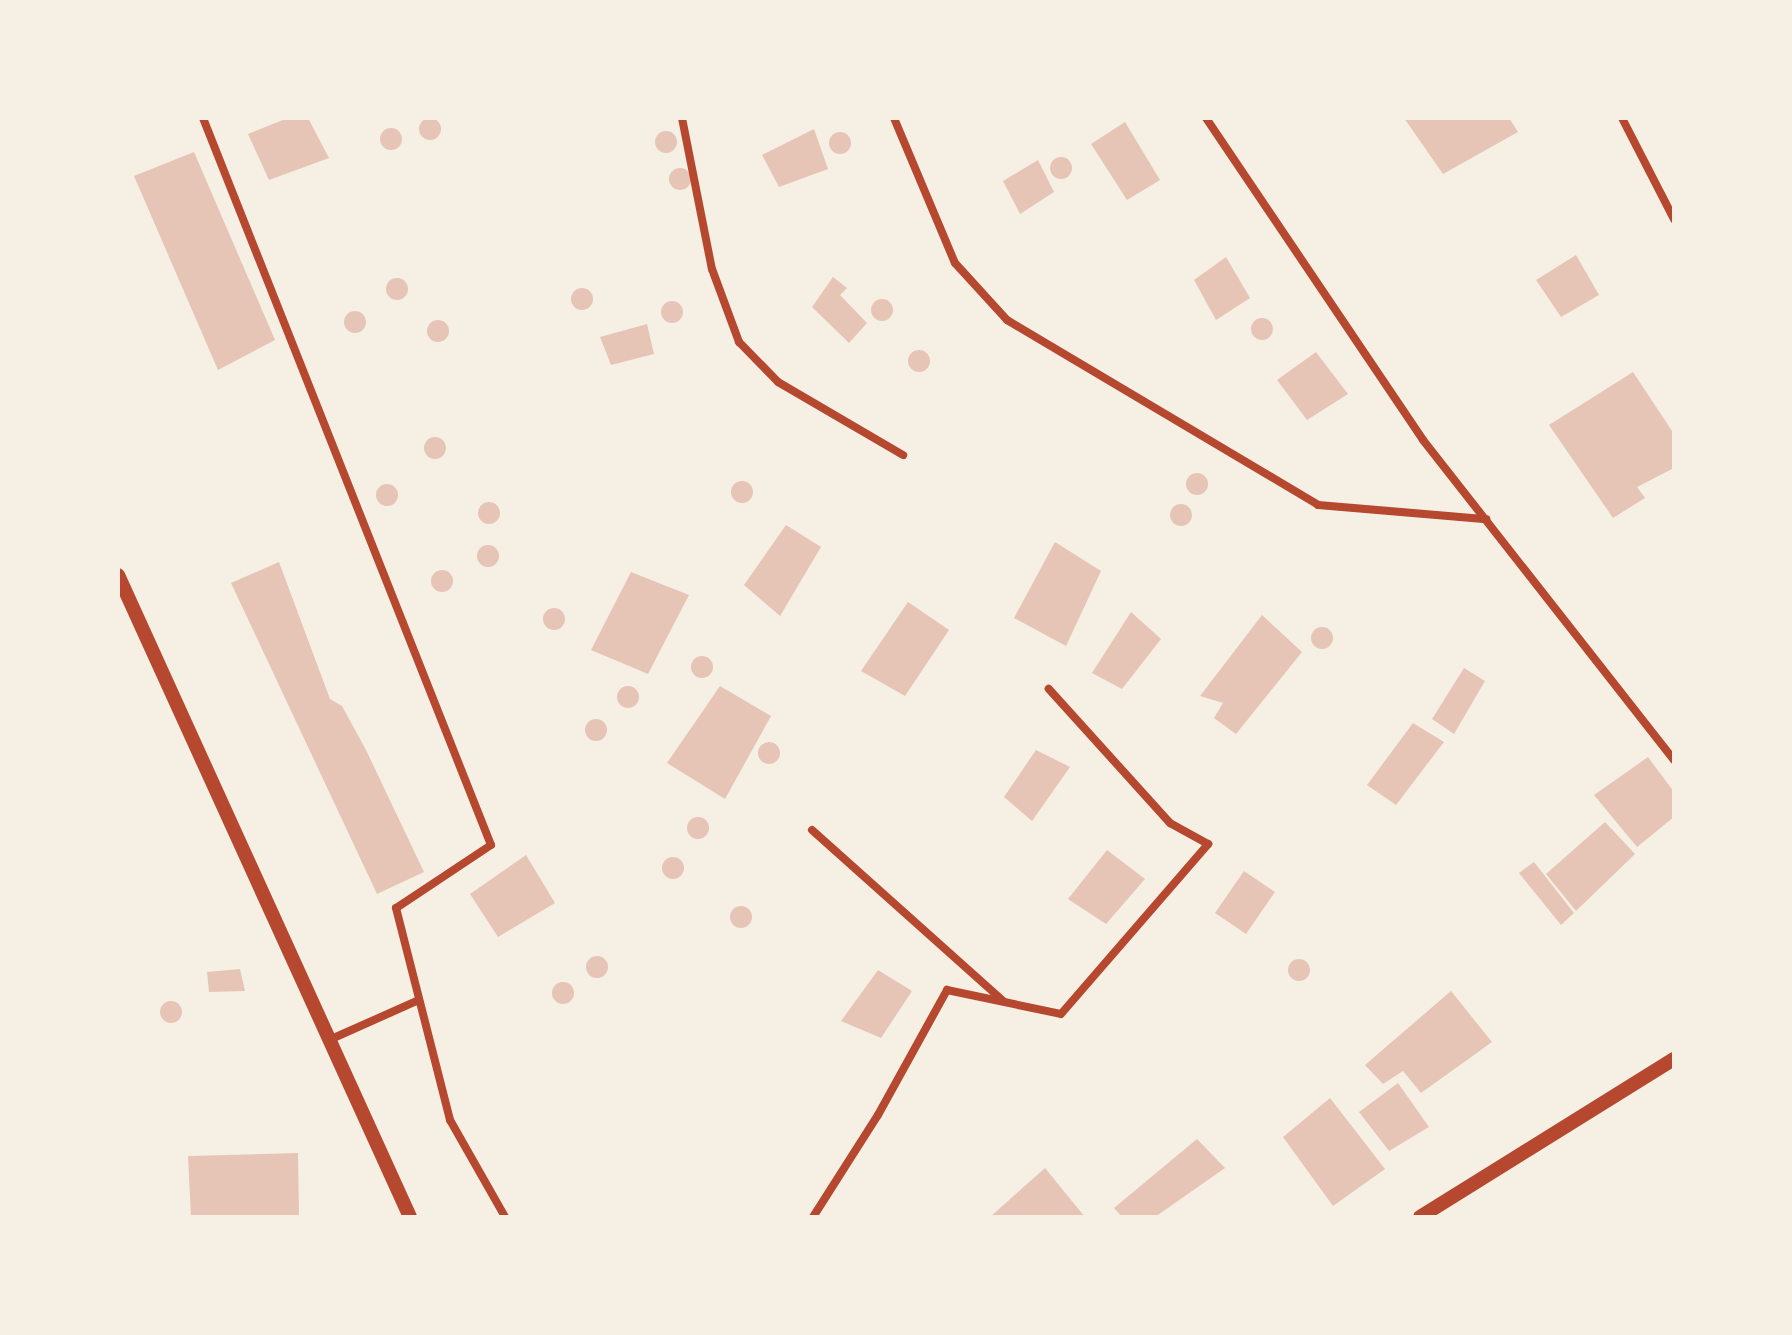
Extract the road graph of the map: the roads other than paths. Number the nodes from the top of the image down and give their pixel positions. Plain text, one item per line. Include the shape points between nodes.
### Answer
1 (203, 118) edge
2 (682, 118) edge
3 (894, 118) edge
4 (1206, 118) edge
5 (1622, 118) edge
6 (1674, 219) edge
7 (903, 455) dead end
8 (1486, 519) junction
9 (118, 575) edge
10 (1049, 689) dead end
11 (1674, 760) edge
12 (812, 830) dead end
13 (419, 1000) junction
14 (1004, 1002) junction
15 (329, 1040) junction
16 (1674, 1059) edge
17 (409, 1216) edge
18 (505, 1217) edge
19 (813, 1217) edge
20 (1420, 1217) edge

1 - 13 street via 491,845 396,908
2 - 7 street via 712,269 739,342 778,382
3 - 8 street via 955,263 1007,320 1318,505
4 - 8 street via 1423,440
5 - 6 street
8 - 11 street
9 - 15 street
10 - 14 street via 1170,823 1208,844 1061,1014
12 - 14 street
13 - 15 street
13 - 18 street via 450,1120
14 - 19 street via 947,990 878,1115
15 - 17 street
16 - 20 street

